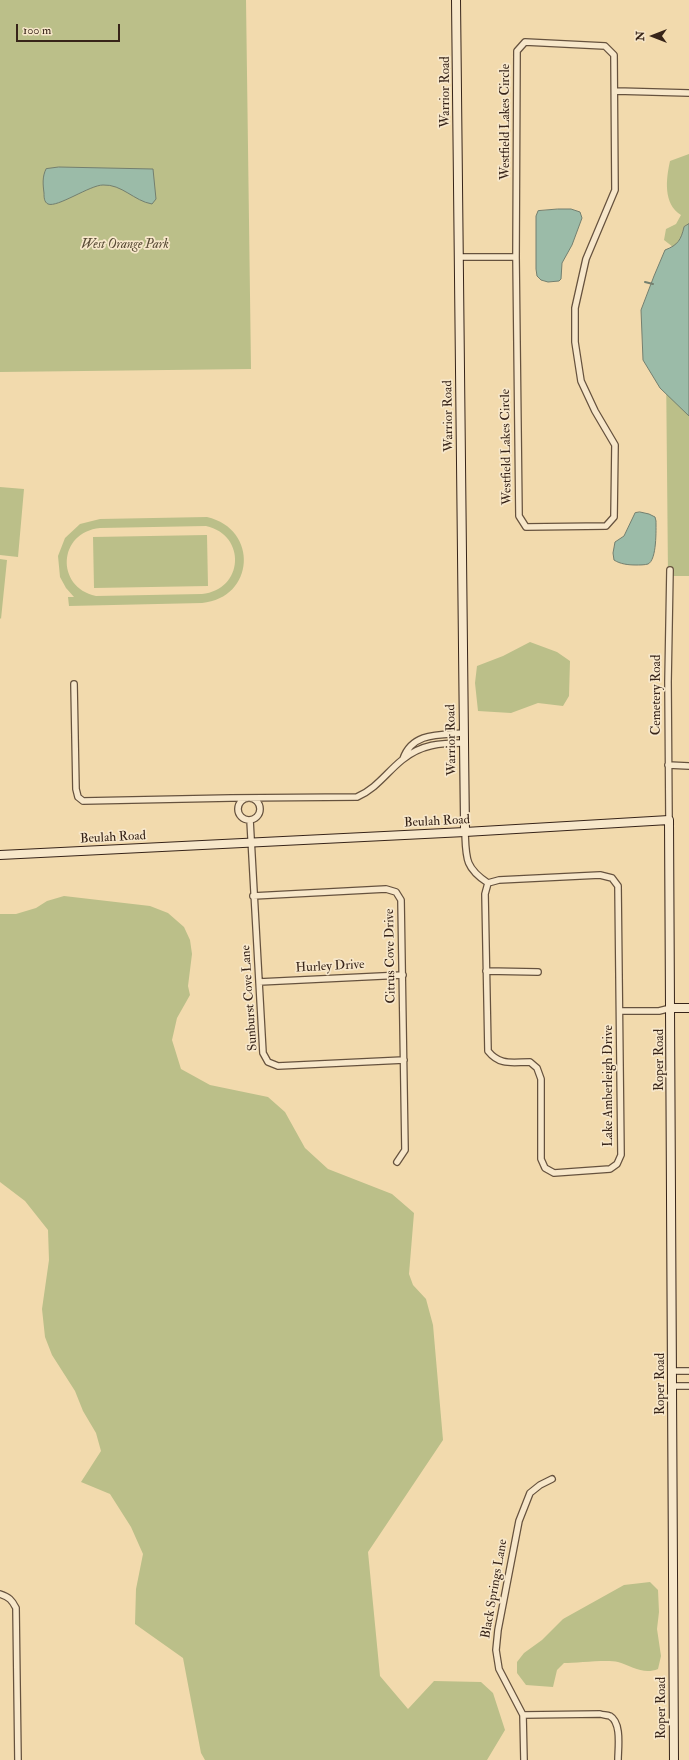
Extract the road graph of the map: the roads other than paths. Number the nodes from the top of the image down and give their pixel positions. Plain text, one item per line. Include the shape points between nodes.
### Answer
1 (456, 0) edge
2 (616, 92) junction
3 (689, 93) edge
4 (459, 257) junction
5 (516, 257) junction
6 (670, 570) dead end
7 (74, 684) dead end
8 (464, 733) junction
9 (464, 743) junction
10 (402, 759) junction
11 (668, 765) junction
12 (689, 766) edge
13 (249, 797) junction
14 (250, 820) junction
15 (669, 820) junction
16 (465, 832) junction
17 (250, 843) junction
18 (0, 855) edge
19 (488, 883) junction
20 (253, 896) junction
21 (486, 971) junction
22 (538, 972) dead end
23 (403, 975) junction
24 (259, 982) junction
25 (671, 1008) junction
26 (689, 1008) edge
27 (620, 1011) junction
28 (404, 1060) junction
29 (397, 1162) dead end
30 (673, 1371) junction
31 (689, 1371) edge
32 (673, 1386) junction
33 (689, 1386) edge
34 (552, 1478) dead end
35 (0, 1594) edge
36 (523, 1716) junction
37 (18, 1760) edge
38 (524, 1760) edge
39 (618, 1760) edge
40 (674, 1760) edge

1 - 4 street, Warrior Road
2 - 3 street
2 - 5 street, Westfield Lakes Circle via 614,55 605,46 526,42 517,51
2 - 5 street, Westfield Lakes Circle via 615,190 586,259 575,308 575,342 581,381 615,444 614,516 606,526 526,527 519,516
4 - 5 street
4 - 8 street, Warrior Road
6 - 11 street, Cemetery Road
7 - 13 street via 76,789 80,800
8 - 9 street, Warrior Road
8 - 10 street via 427,736 415,741
9 - 10 street via 428,745
9 - 16 street, Warrior Road
10 - 13 street via 368,792 357,797
11 - 12 street
11 - 15 street, Cemetery Road
13 - 14 street via 257,801 261,809 257,817
13 - 14 street via 241,801 238,809 241,817
14 - 17 street, Sunburst Cove Lane
15 - 16 street, Beulah Road
15 - 25 street
16 - 17 street, Beulah Road
16 - 19 street via 469,866
17 - 18 street, Beulah Road
17 - 20 street, Sunburst Cove Lane
19 - 21 street, Lake Amberleigh Drive via 485,894
19 - 27 street, Lake Amberleigh Drive via 499,880 600,875 612,878 618,886
20 - 23 street, Citrus Cove Drive via 386,889 396,892 401,900
20 - 24 street, Sunburst Cove Lane
21 - 22 street
21 - 27 street, Lake Amberleigh Drive via 488,1051 502,1062 530,1062 537,1068 541,1079 541,1159 546,1168 554,1173 610,1170 617,1164 621,1155
23 - 24 street, Hurley Drive
23 - 28 street, Citrus Cove Drive
24 - 28 street, Sunburst Cove Lane via 263,1054 268,1062 278,1066
25 - 26 street
25 - 27 street via 659,1011
25 - 30 street, Roper Road
28 - 29 street, Citrus Cove Drive via 405,1150
30 - 31 street
30 - 32 street, Roper Road
32 - 33 street
32 - 40 street, Roper Road
34 - 36 street, Black Springs Lane via 530,1493 520,1521 498,1630 496,1650 499,1668
35 - 37 street via 13,1600 16,1608
36 - 38 street, Black Springs Lane
36 - 39 street via 610,1716 616,1722

